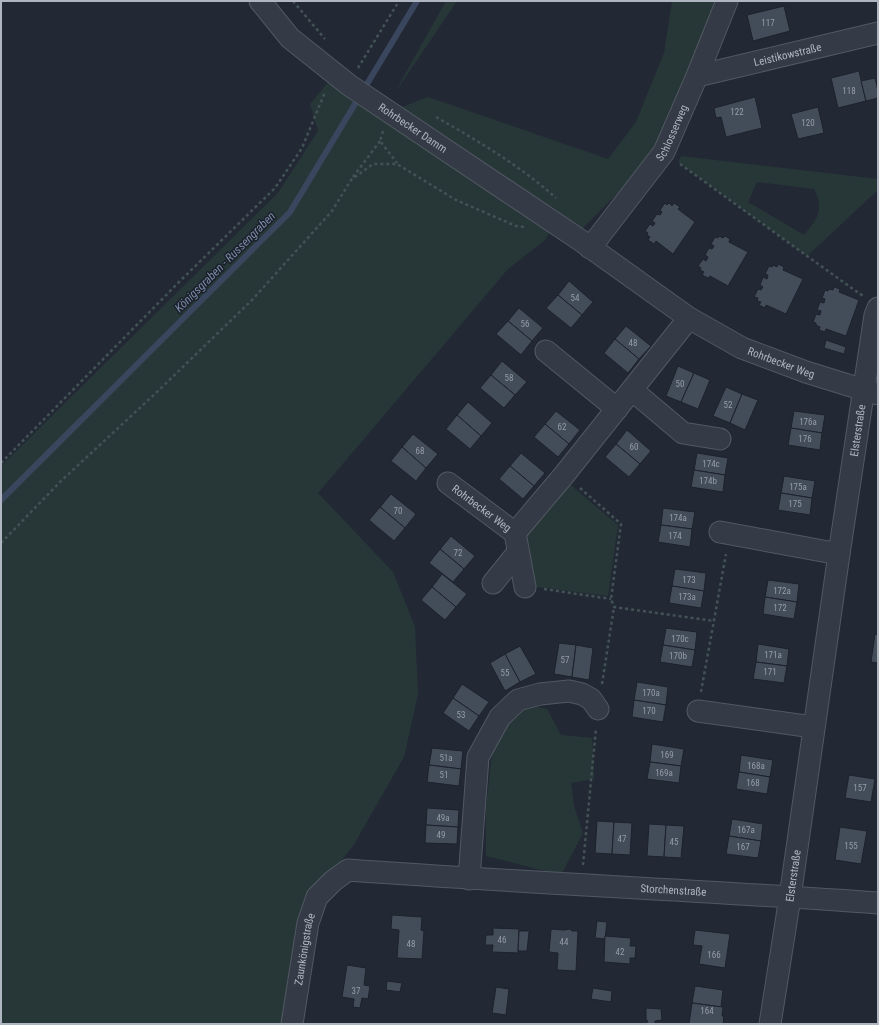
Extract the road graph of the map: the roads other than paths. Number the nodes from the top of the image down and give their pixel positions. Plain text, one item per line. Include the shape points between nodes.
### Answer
1 (260, 1) edge
2 (727, 1) edge
3 (878, 33) edge
4 (697, 76) junction
5 (585, 244) junction
6 (872, 302) edge
7 (689, 318) junction
8 (546, 351) dead end
9 (632, 390) junction
10 (871, 392) edge
11 (617, 409) junction
12 (720, 439) dead end
13 (448, 483) dead end
14 (724, 533) road end
15 (517, 543) junction
16 (838, 554) junction
17 (493, 583) dead end
18 (525, 587) road end
19 (598, 709) road end
20 (698, 711) road end
21 (813, 727) junction
22 (469, 879) junction
23 (333, 881) joint
24 (790, 897) junction
25 (878, 903) edge
26 (292, 1024) edge
27 (770, 1024) edge

1 - 5 street, Rohrbecker Damm via 290,38 346,76 384,110
2 - 4 street, Schlosserweg
3 - 4 street, Leistikowstraße
4 - 5 street, Schlosserweg via 664,152
5 - 7 street, Rohrbecker Weg
6 - 10 street, Elsterstraße via 875,315
7 - 9 street, Rohrbecker Weg
7 - 10 street, Rohrbecker Weg via 742,348 806,372
8 - 11 street
9 - 11 street, Rohrbecker Weg
9 - 12 street via 683,433
10 - 16 street, Elsterstraße
11 - 15 street, Rohrbecker Weg via 564,475
13 - 15 street, Rohrbecker Weg
14 - 16 street
15 - 17 street, Rohrbecker Weg
15 - 18 street
16 - 21 street, Elsterstraße
19 - 22 street via 582,694 569,691 540,694 518,700 500,716 478,757
20 - 21 street
21 - 24 street, Elsterstraße
22 - 23 street, Storchenstraße via 348,870
22 - 24 street, Storchenstraße
23 - 26 street, Zaunkönigstraße via 317,898 308,923
24 - 25 street, Storchenstraße
24 - 27 street, Elsterstraße

